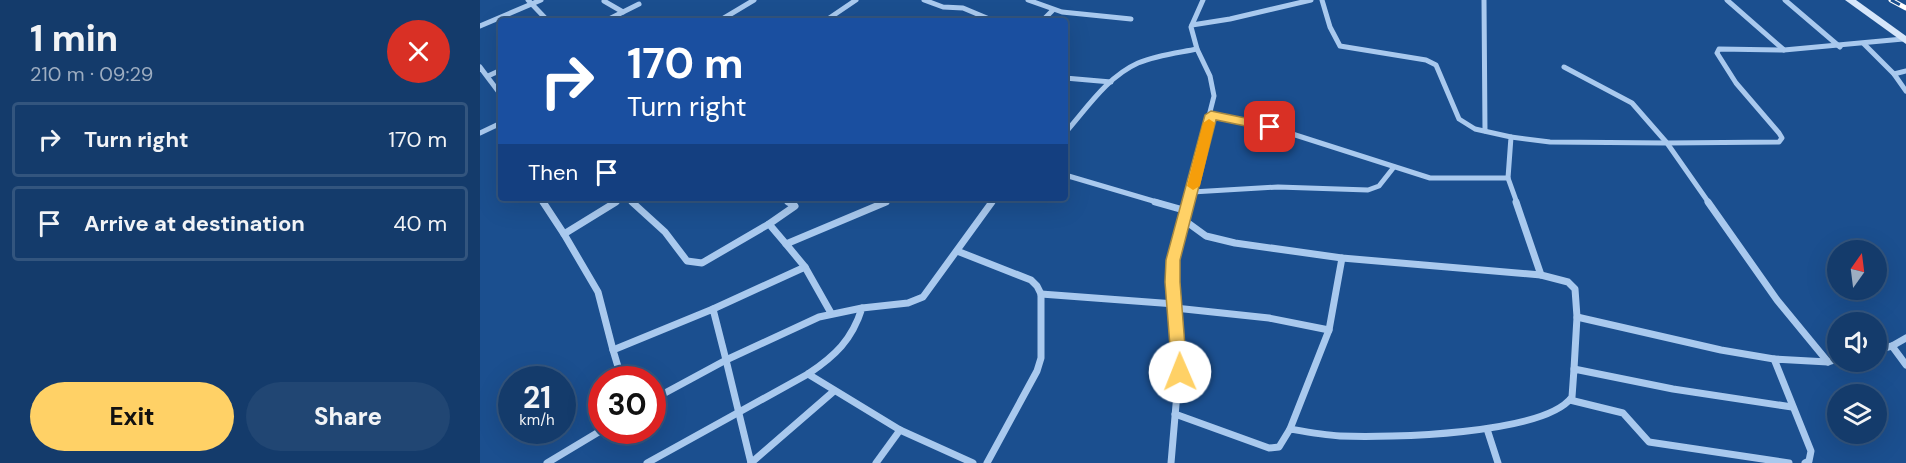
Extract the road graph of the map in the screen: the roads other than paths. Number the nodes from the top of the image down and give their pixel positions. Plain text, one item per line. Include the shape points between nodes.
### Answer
1 (542, 0) edge
2 (736, 0) edge
3 (754, 0) edge
4 (856, 0) edge
5 (924, 0) edge
6 (1028, 0) edge
7 (1203, 0) edge
8 (1311, 0) edge
9 (1323, 0) edge
10 (1484, 0) edge
11 (1727, 0) edge
12 (1785, 0) edge
13 (1850, 0) edge
14 (1863, 0) edge
15 (604, 1) edge
16 (530, 2) edge
17 (747, 3) junction
18 (639, 4) dead end
19 (1053, 10) junction
20 (623, 12) junction
21 (545, 18) edge
22 (611, 18) edge
23 (724, 18) edge
24 (829, 18) edge
25 (987, 18) edge
26 (1045, 18) edge
27 (1131, 19) dead end
28 (1192, 25) junction
29 (480, 26) edge
30 (1905, 37) edge
31 (1864, 44) junction
32 (1840, 46) junction
33 (1197, 49) junction
34 (1784, 50) junction
35 (480, 67) edge
36 (1564, 67) dead end
37 (498, 71) edge
38 (1906, 71) edge
39 (1894, 75) junction
40 (488, 76) junction
41 (1068, 78) edge
42 (1111, 82) junction
43 (498, 91) edge
44 (1906, 91) edge
45 (1211, 115) junction
46 (498, 124) edge
47 (1068, 130) edge
48 (1485, 131) junction
49 (480, 133) edge
50 (1511, 137) junction
51 (1667, 143) junction
52 (1394, 167) junction
53 (1068, 176) edge
54 (1508, 178) junction
55 (1192, 192) junction
56 (543, 201) edge
57 (617, 201) edge
58 (631, 201) edge
59 (788, 201) edge
60 (887, 201) edge
61 (993, 201) edge
62 (1187, 211) junction
63 (1184, 220) junction
64 (769, 224) junction
65 (564, 234) junction
66 (786, 244) junction
67 (957, 251) junction
68 (1342, 258) junction
69 (805, 267) junction
70 (1541, 275) junction
71 (1041, 294) junction
72 (1175, 306) junction
73 (862, 308) junction
74 (712, 309) junction
75 (831, 313) junction
76 (1577, 317) junction
77 (1329, 330) junction
78 (1906, 338) edge
79 (1892, 346) junction
80 (1887, 347) edge
81 (614, 350) junction
82 (1774, 359) junction
83 (726, 360) junction
84 (1827, 361) edge
85 (1827, 362) edge
86 (1906, 365) edge
87 (618, 366) edge
88 (1574, 369) junction
89 (808, 374) junction
90 (834, 391) junction
91 (666, 392) edge
92 (1570, 400) junction
93 (1792, 407) junction
94 (740, 412) junction
95 (1175, 414) junction
96 (1290, 429) junction
97 (1487, 429) junction
98 (900, 430) junction
99 (588, 438) edge
100 (547, 463) edge
101 (647, 463) edge
102 (751, 463) edge
103 (876, 463) edge
104 (973, 463) edge
105 (987, 463) edge
106 (1171, 463) edge
107 (1498, 463) edge
108 (1789, 463) edge
109 (1805, 463) edge

1 - 16 street
2 - 17 street
3 - 17 street
4 - 24 street
5 - 25 street via 943,7 963,8
6 - 19 street
7 - 28 street
8 - 28 street
9 - 48 street via 1332,34 1340,46 1434,63 1459,119
10 - 48 street
11 - 34 street
12 - 32 street
13 - 30 main road
14 - 30 main road
15 - 20 street
16 - 21 street
16 - 29 street
17 - 23 street
18 - 20 street
19 - 26 street
19 - 27 street
20 - 22 street
28 - 33 street
30 - 31 street
31 - 32 street
31 - 39 street
32 - 34 street
33 - 42 street via 1137,63
33 - 45 street via 1212,86
34 - 51 street via 1717,53 1782,141
35 - 40 street
36 - 51 street via 1632,103
37 - 40 street
38 - 39 street
39 - 44 street
40 - 43 street
41 - 42 street
42 - 47 street
45 - 52 street via 1286,132
45 - 55 street
46 - 49 street
48 - 50 street
50 - 51 street via 1550,142
50 - 54 street
51 - 84 street via 1777,300
52 - 54 street via 1446,180
52 - 55 street via 1379,186 1368,190 1278,187
53 - 62 street
54 - 70 street
55 - 62 street
56 - 65 street
57 - 65 street
58 - 64 street via 665,232 687,261 694,263
59 - 64 street via 795,206
60 - 66 street
61 - 67 street
62 - 63 street
63 - 68 street via 1220,240
63 - 72 street via 1173,260
64 - 66 street
65 - 81 street via 598,292
66 - 69 street
67 - 71 street via 1031,280
67 - 73 street via 919,299
68 - 70 street
68 - 77 street
69 - 74 street
69 - 75 street
70 - 76 street via 1572,285
71 - 72 street
71 - 105 street via 1039,365
72 - 77 street
72 - 95 street via 1180,358
73 - 75 street
73 - 89 street via 850,340
74 - 81 street
74 - 83 street
75 - 83 street
76 - 82 street
76 - 88 street
77 - 96 street
78 - 79 street
79 - 80 street
79 - 86 street
81 - 87 street
82 - 85 street
82 - 93 street
83 - 91 street
83 - 94 street
88 - 92 street
88 - 93 street
89 - 90 street
89 - 94 street
90 - 98 street
90 - 102 street
92 - 97 street via 1535,417
92 - 108 street via 1623,413 1649,442
93 - 109 street via 1811,452
94 - 101 street
94 - 102 street
95 - 96 street via 1269,448 1279,447
95 - 106 street
96 - 97 street via 1338,436
97 - 107 street
98 - 103 street
98 - 104 street
99 - 100 street

